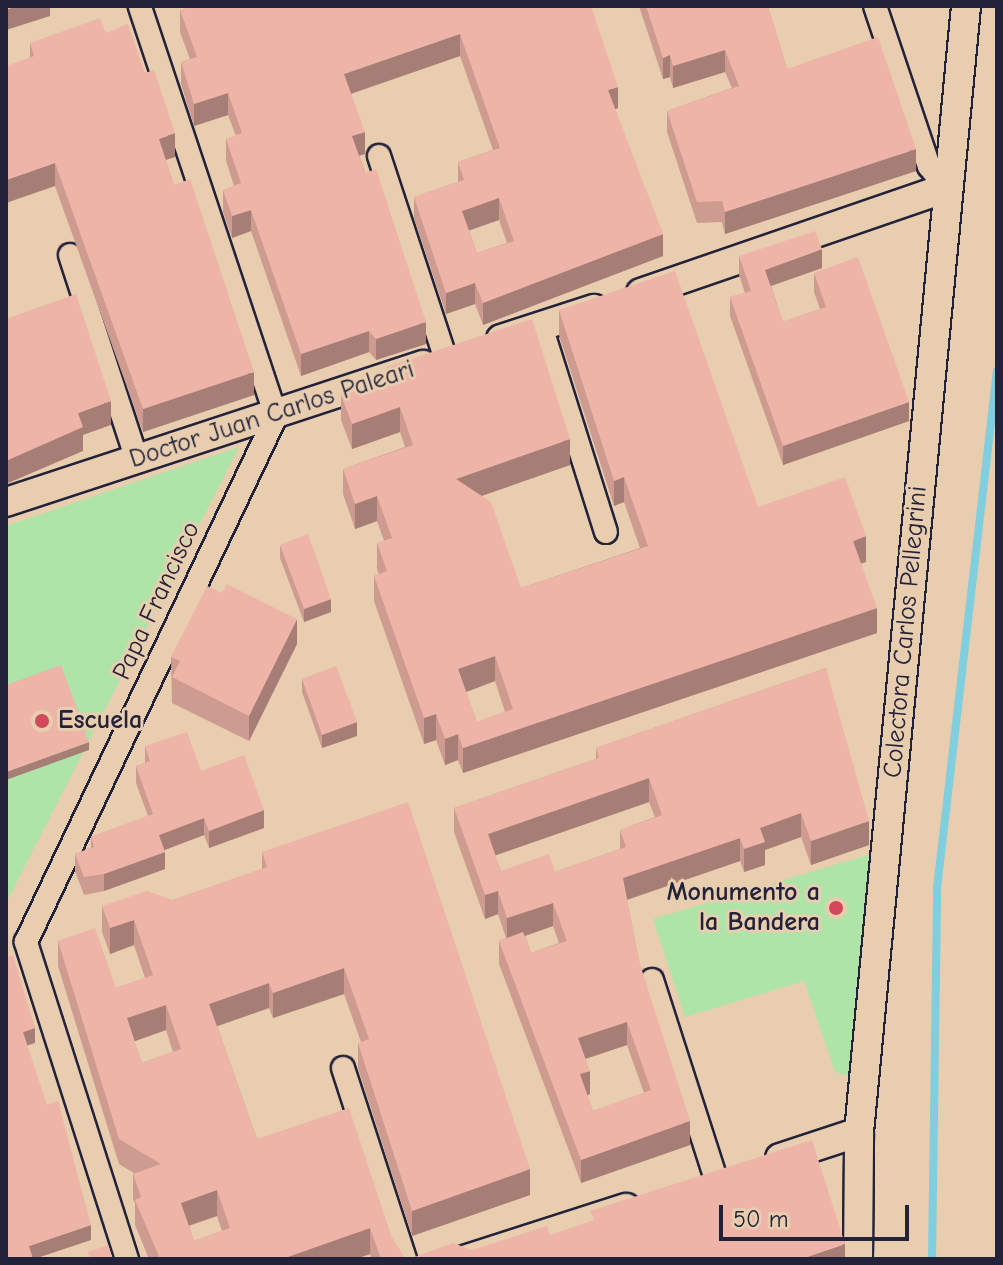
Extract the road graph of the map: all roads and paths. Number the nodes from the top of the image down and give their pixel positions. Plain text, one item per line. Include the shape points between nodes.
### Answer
1 (140, 6) edge
2 (875, 6) edge
3 (966, 6) edge
4 (379, 156) dead end
5 (946, 188) junction
6 (70, 255) dead end
7 (541, 326) junction
8 (445, 357) junction
9 (276, 416) junction
10 (137, 460) junction
11 (6, 502) edge
12 (606, 532) dead end
13 (652, 980) dead end
14 (343, 1068) dead end
15 (859, 1132) junction
16 (716, 1179) junction
17 (688, 1188) edge
18 (659, 1197) edge
19 (127, 1259) edge
20 (405, 1259) edge
21 (467, 1259) edge
22 (858, 1259) edge

1 - 9 street
2 - 5 street via 929,166
3 - 5 street, Colectora Carlos Pellegrini
4 - 8 street
5 - 7 street, Doctor Juan Carlos Paleari
5 - 15 street, Colectora Carlos Pellegrini
6 - 10 street
7 - 8 street, Doctor Juan Carlos Paleari
7 - 12 street
8 - 9 street, Doctor Juan Carlos Paleari
9 - 10 street, Doctor Juan Carlos Paleari
9 - 19 street, Papa Francisco via 26,942
10 - 11 street, Doctor Juan Carlos Paleari
13 - 16 street
14 - 20 street
15 - 16 street
15 - 22 street, Colectora Carlos Pellegrini
16 - 17 street
18 - 21 street

